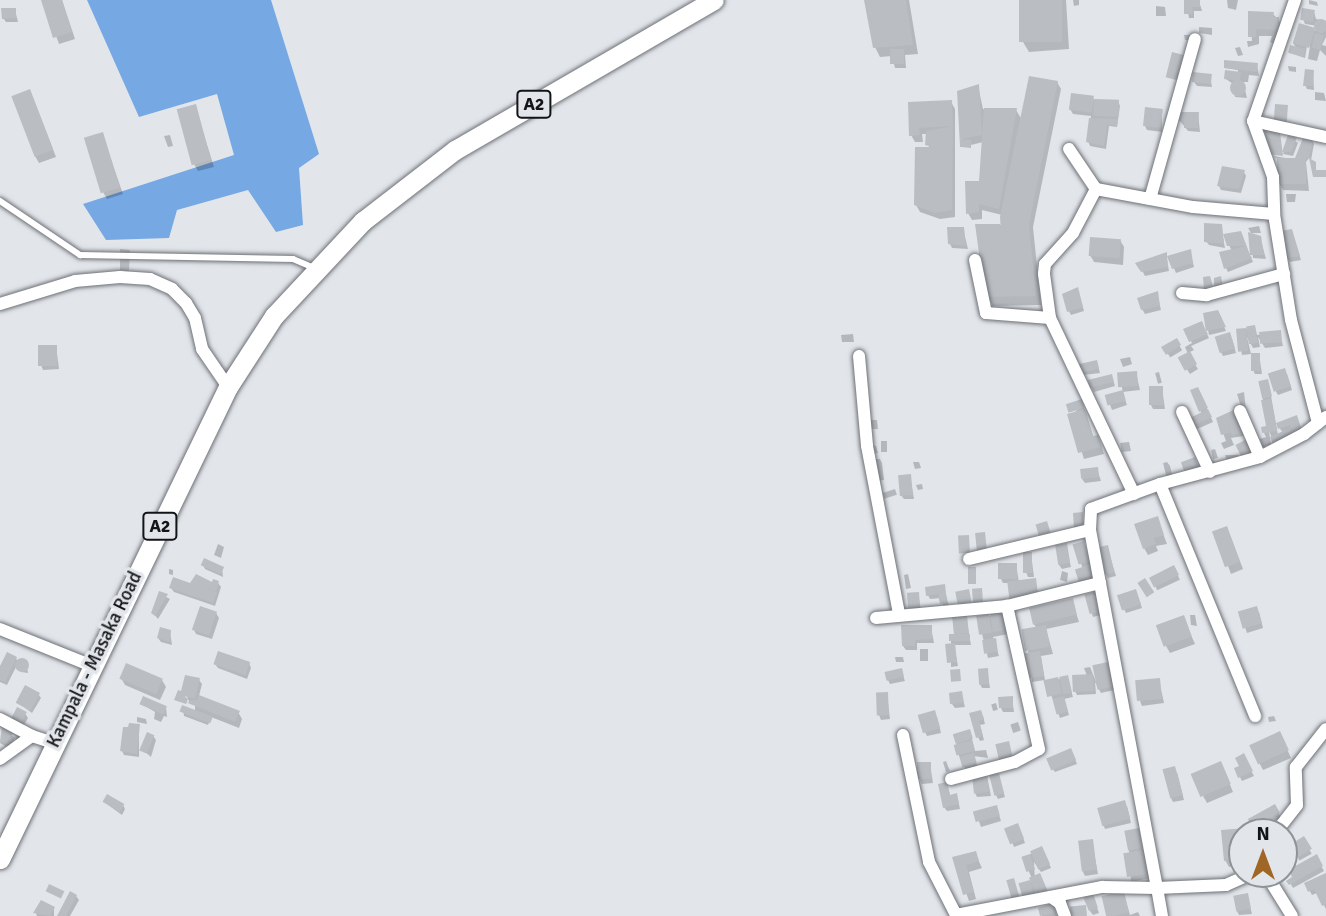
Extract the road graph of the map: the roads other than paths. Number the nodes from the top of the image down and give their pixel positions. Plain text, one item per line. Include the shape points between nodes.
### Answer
1 (715, 0) edge
2 (1295, 0) edge
3 (1195, 39) dead end
4 (1253, 121) junction
5 (1326, 137) edge
6 (1069, 149) dead end
7 (1096, 189) junction
8 (1150, 199) junction
9 (0, 201) edge
10 (1274, 214) junction
11 (975, 260) dead end
12 (316, 269) junction
13 (1284, 274) junction
14 (1182, 293) dead end
15 (0, 304) edge
16 (1050, 318) junction
17 (859, 356) dead end
18 (228, 387) junction
19 (1240, 411) dead end
20 (1182, 412) dead end
21 (1322, 420) edge
22 (1260, 457) junction
23 (1210, 472) junction
24 (1160, 484) junction
25 (1134, 494) junction
26 (1090, 530) junction
27 (969, 559) dead end
28 (1100, 583) junction
29 (1007, 606) junction
30 (899, 614) junction
31 (876, 618) dead end
32 (0, 629) edge
33 (92, 666) junction
34 (1255, 716) dead end
35 (0, 719) edge
36 (1326, 729) edge
37 (903, 735) dead end
38 (32, 736) junction
39 (54, 743) junction
40 (0, 759) edge
41 (951, 779) dead end
42 (1287, 818) edge
43 (0, 859) edge
44 (1228, 884) edge
45 (1157, 888) junction
46 (1275, 888) edge
47 (1051, 897) junction
48 (1065, 916) edge
49 (1162, 916) edge
50 (1292, 916) edge

1 - 12 main road, Kampala - Masaka Road / A2 via 455,150 363,221
2 - 4 street
3 - 8 street
4 - 5 street
4 - 10 street via 1273,177
6 - 7 street
7 - 8 street
7 - 16 street via 1073,233 1045,264
8 - 10 street
9 - 12 lane via 80,255 293,259
10 - 13 street
11 - 16 street via 986,313
12 - 18 main road, Kampala - Masaka Road / A2 via 274,316
13 - 14 street via 1207,295
13 - 21 street via 1291,320
15 - 18 street via 75,281 150,278 172,289 186,303 195,318 202,349
16 - 25 street
17 - 30 street via 867,446
18 - 33 main road, Kampala - Masaka Road / A2
19 - 22 street
20 - 23 street
21 - 22 street
22 - 23 street
23 - 24 street
24 - 25 street
24 - 34 street
25 - 26 street via 1090,509
26 - 27 street
26 - 28 street
28 - 29 street
28 - 45 street
29 - 30 street
29 - 41 street via 1039,749 1015,762
30 - 31 street
32 - 33 street
33 - 39 main road, Kampala - Masaka Road / A2
35 - 38 street
36 - 42 street via 1296,767 1297,805
37 - 47 street via 929,862 956,915
38 - 39 street
38 - 40 street
39 - 43 main road, Kampala - Masaka Road / A2
44 - 45 street
45 - 47 street via 1102,887
45 - 49 street
46 - 50 street
47 - 48 street via 1060,903

